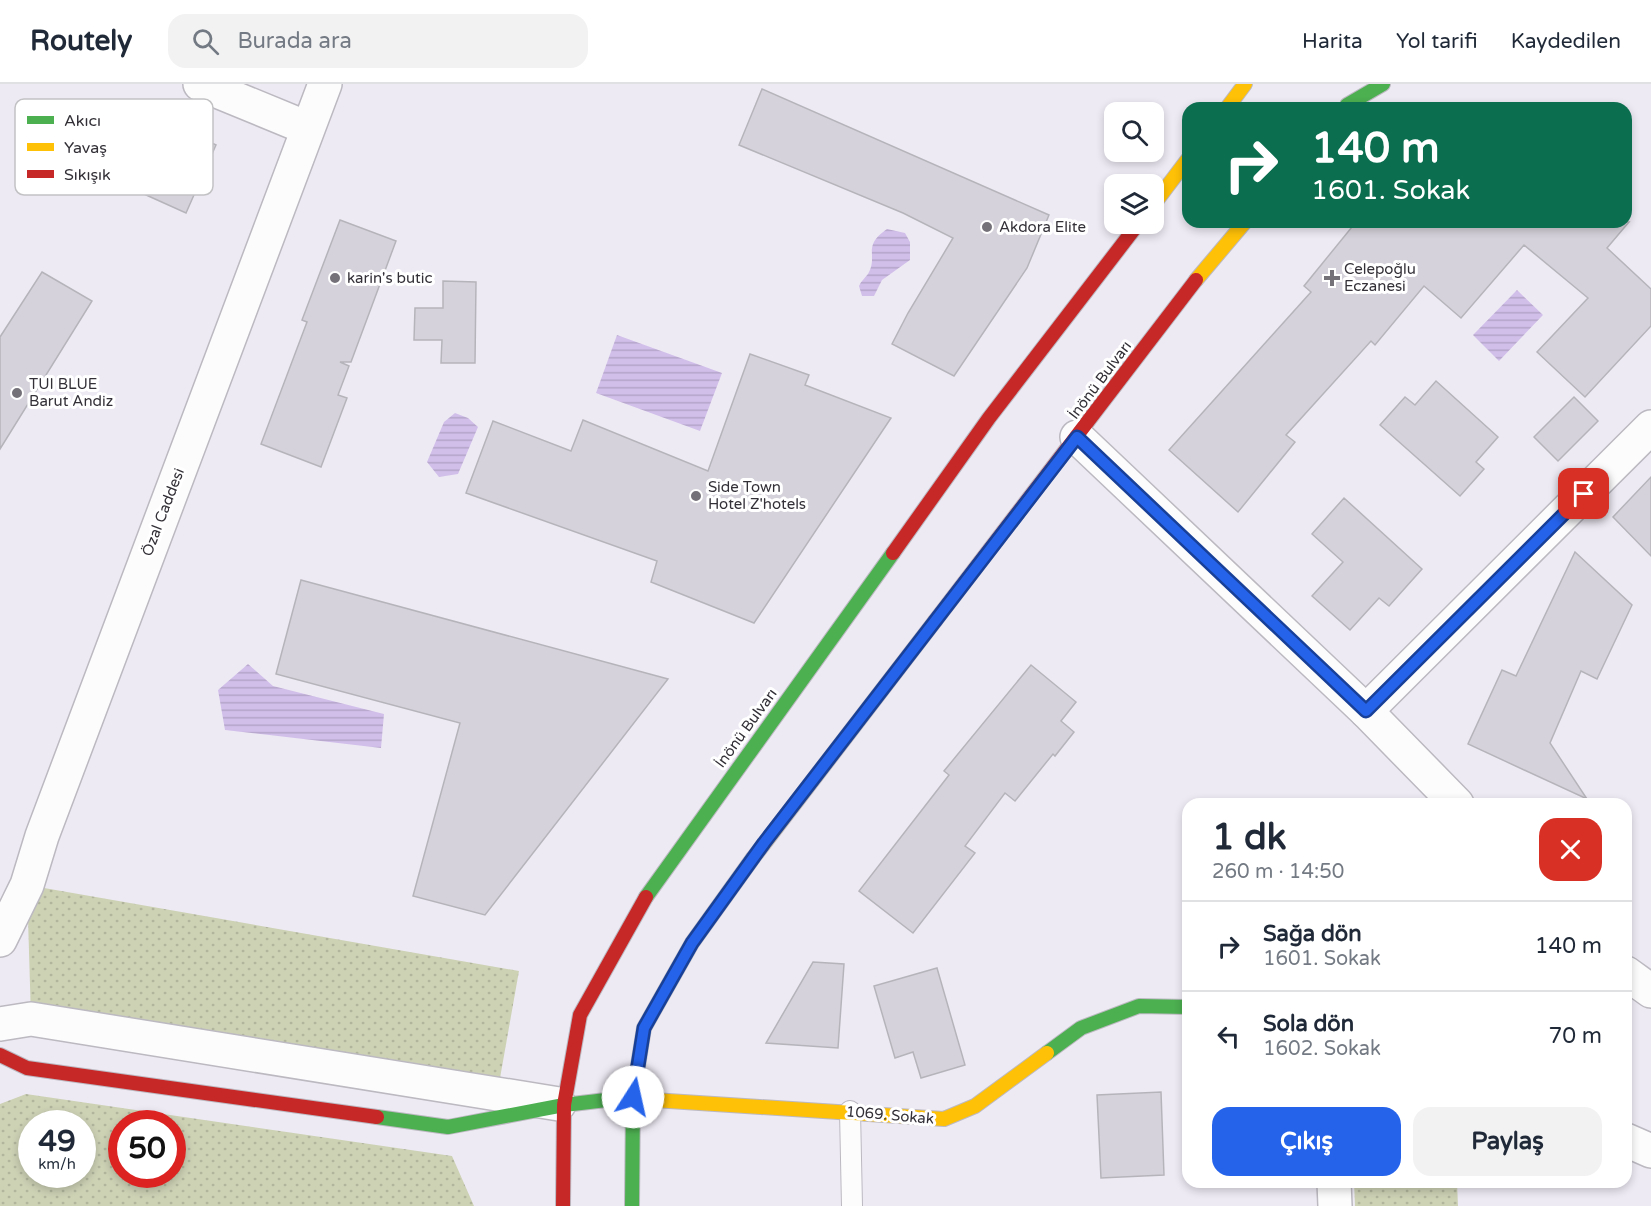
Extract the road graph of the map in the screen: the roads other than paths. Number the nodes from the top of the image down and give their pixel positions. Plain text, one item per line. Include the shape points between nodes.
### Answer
1 (200, 84) edge
2 (325, 84) edge
3 (1245, 84) edge
4 (1364, 84) edge
5 (1383, 84) edge
6 (1232, 102) edge
7 (1350, 102) edge
8 (1354, 102) edge
9 (307, 128) junction
10 (1182, 167) edge
11 (1164, 191) edge
12 (1240, 228) edge
13 (1130, 234) edge
14 (1651, 426) edge
15 (1077, 437) junction
16 (1366, 711) junction
17 (1451, 798) edge
18 (0, 940) edge
19 (1632, 977) edge
20 (1651, 991) edge
21 (1182, 1007) edge
22 (0, 1024) edge
23 (0, 1054) edge
24 (633, 1097) junction
25 (564, 1105) junction
26 (850, 1111) junction
27 (1632, 1143) edge
28 (1651, 1151) edge
29 (1334, 1188) edge
30 (563, 1206) edge
31 (632, 1206) edge
32 (852, 1206) edge
33 (1335, 1206) edge

1 - 9 street
2 - 9 street, Özal Caddesi
3 - 6 main road
4 - 7 main road
5 - 8 main road
9 - 18 street, Özal Caddesi via 27,885
10 - 11 main road
12 - 15 main road, İnönü Bulvarı
13 - 25 main road, İnönü Bulvarı via 989,418 643,901 580,1016
14 - 16 street
15 - 16 street
15 - 24 main road, İnönü Bulvarı via 764,843 692,943 644,1028
16 - 17 street
19 - 20 street
21 - 26 main road, 1069. Sokak via 1138,1006 1081,1028 975,1106 944,1119
22 - 25 street via 31,1019
23 - 25 main road, 1069. Sokak via 27,1068 448,1127
24 - 25 main road, 1069. Sokak
24 - 26 main road, 1069. Sokak
24 - 31 main road, İnönü Bulvarı
25 - 30 main road, İnönü Bulvarı
26 - 32 lane
27 - 28 street
29 - 33 street

